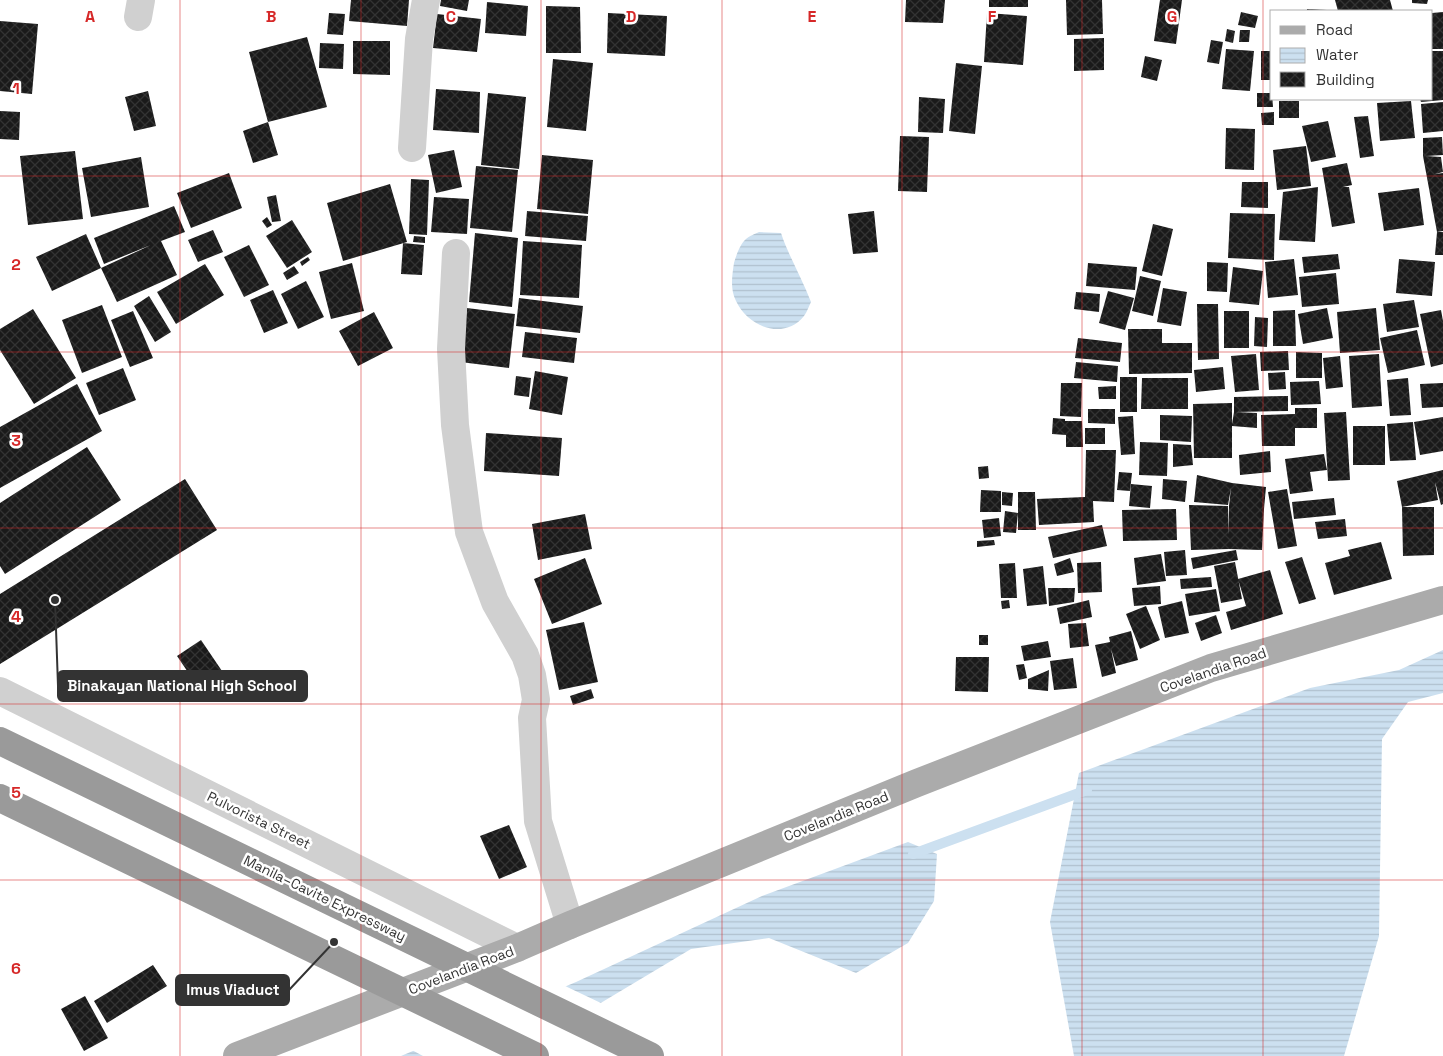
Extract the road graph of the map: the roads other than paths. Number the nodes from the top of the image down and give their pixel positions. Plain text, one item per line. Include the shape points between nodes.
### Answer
1 (426, 0) edge
2 (412, 148) dead end
3 (456, 253) dead end
4 (1443, 600) edge
5 (0, 691) edge
6 (0, 741) edge
7 (0, 798) edge
8 (570, 925) junction
9 (518, 948) junction
10 (237, 1056) edge
11 (535, 1056) edge
12 (650, 1056) edge

1 - 2 street via 419,39
3 - 8 street via 451,349 455,425 469,532 495,602 525,655 532,675 536,700 532,718 538,821
4 - 8 main road, Covelandia Road via 1211,668 917,783
5 - 9 street, Pulvorista Street
6 - 12 highway, Manila–Cavite Expressway, bridge
7 - 11 highway, bridge
8 - 9 main road, Covelandia Road
9 - 10 main road, Covelandia Road

